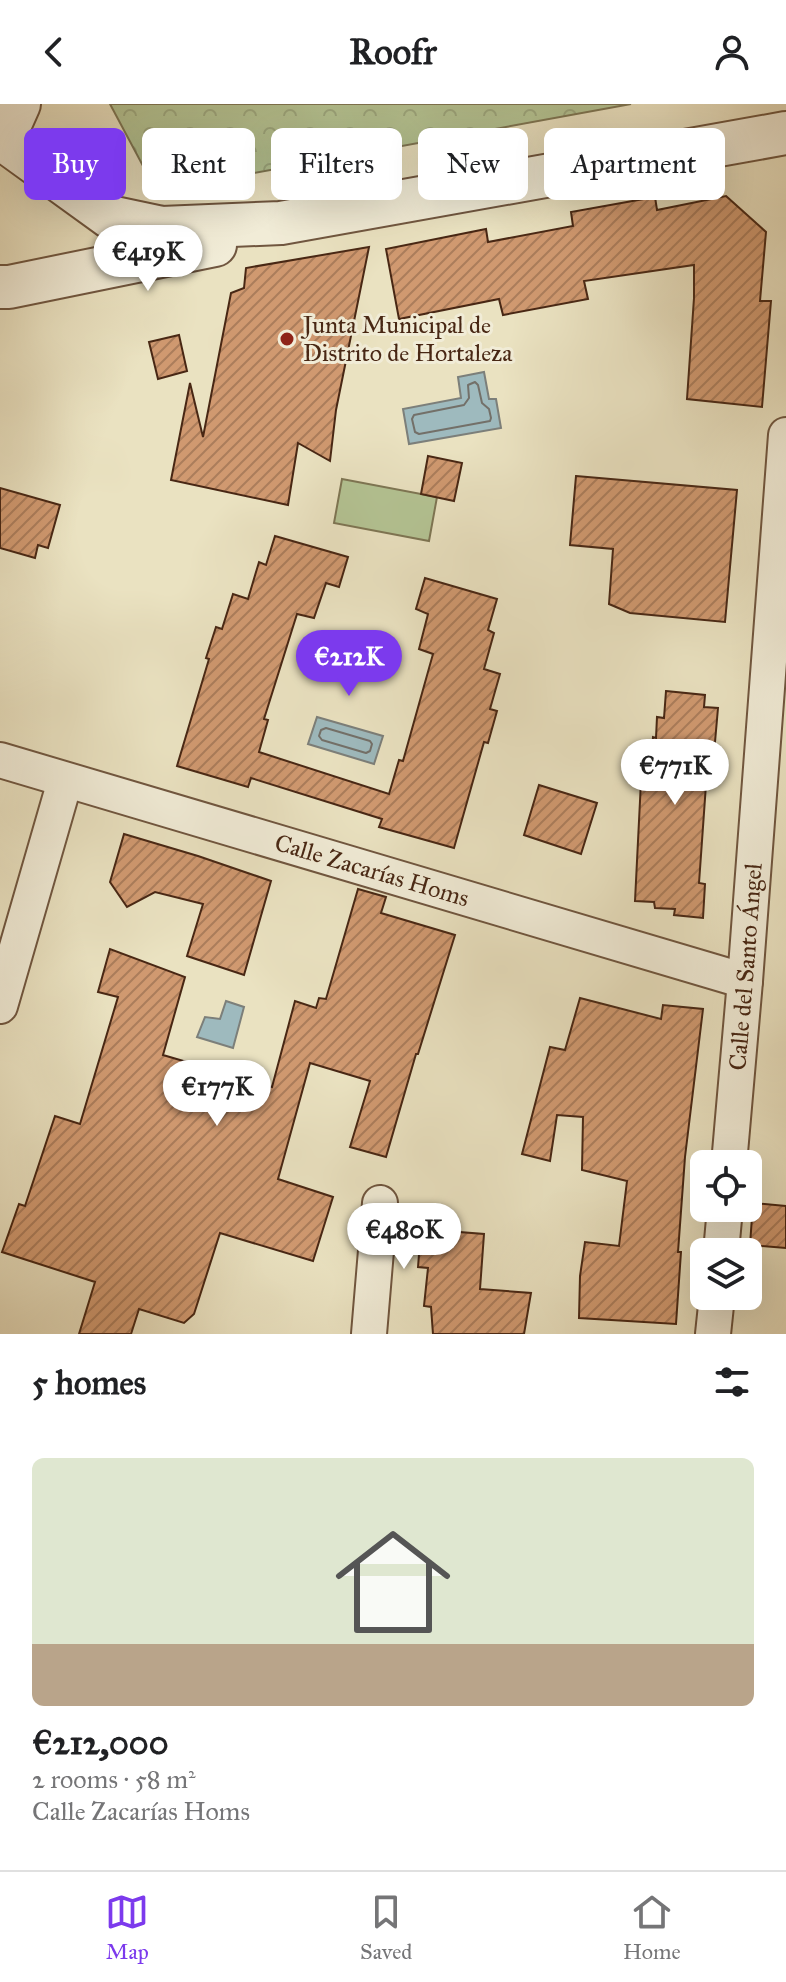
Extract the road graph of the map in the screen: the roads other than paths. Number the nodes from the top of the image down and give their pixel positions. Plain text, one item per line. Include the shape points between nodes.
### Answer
1 (786, 133) edge
2 (7, 137) edge
3 (281, 223) junction
4 (0, 287) edge
5 (786, 435) edge
6 (777, 684) edge
7 (0, 760) edge
8 (65, 781) junction
9 (745, 981) junction
10 (0, 1006) edge
11 (730, 1150) edge
12 (380, 1203) dead end
13 (716, 1310) edge
14 (369, 1334) edge
15 (713, 1334) edge

1 - 3 street
2 - 3 street via 110,217 162,228
3 - 4 street via 214,246
5 - 6 street, Calle del Santo Ángel
6 - 9 street, Calle del Santo Ángel
7 - 8 street, Calle Zacarías Homs
8 - 9 street, Calle Zacarías Homs
8 - 10 street
9 - 11 street, Calle del Santo Ángel
12 - 14 street
13 - 15 street

